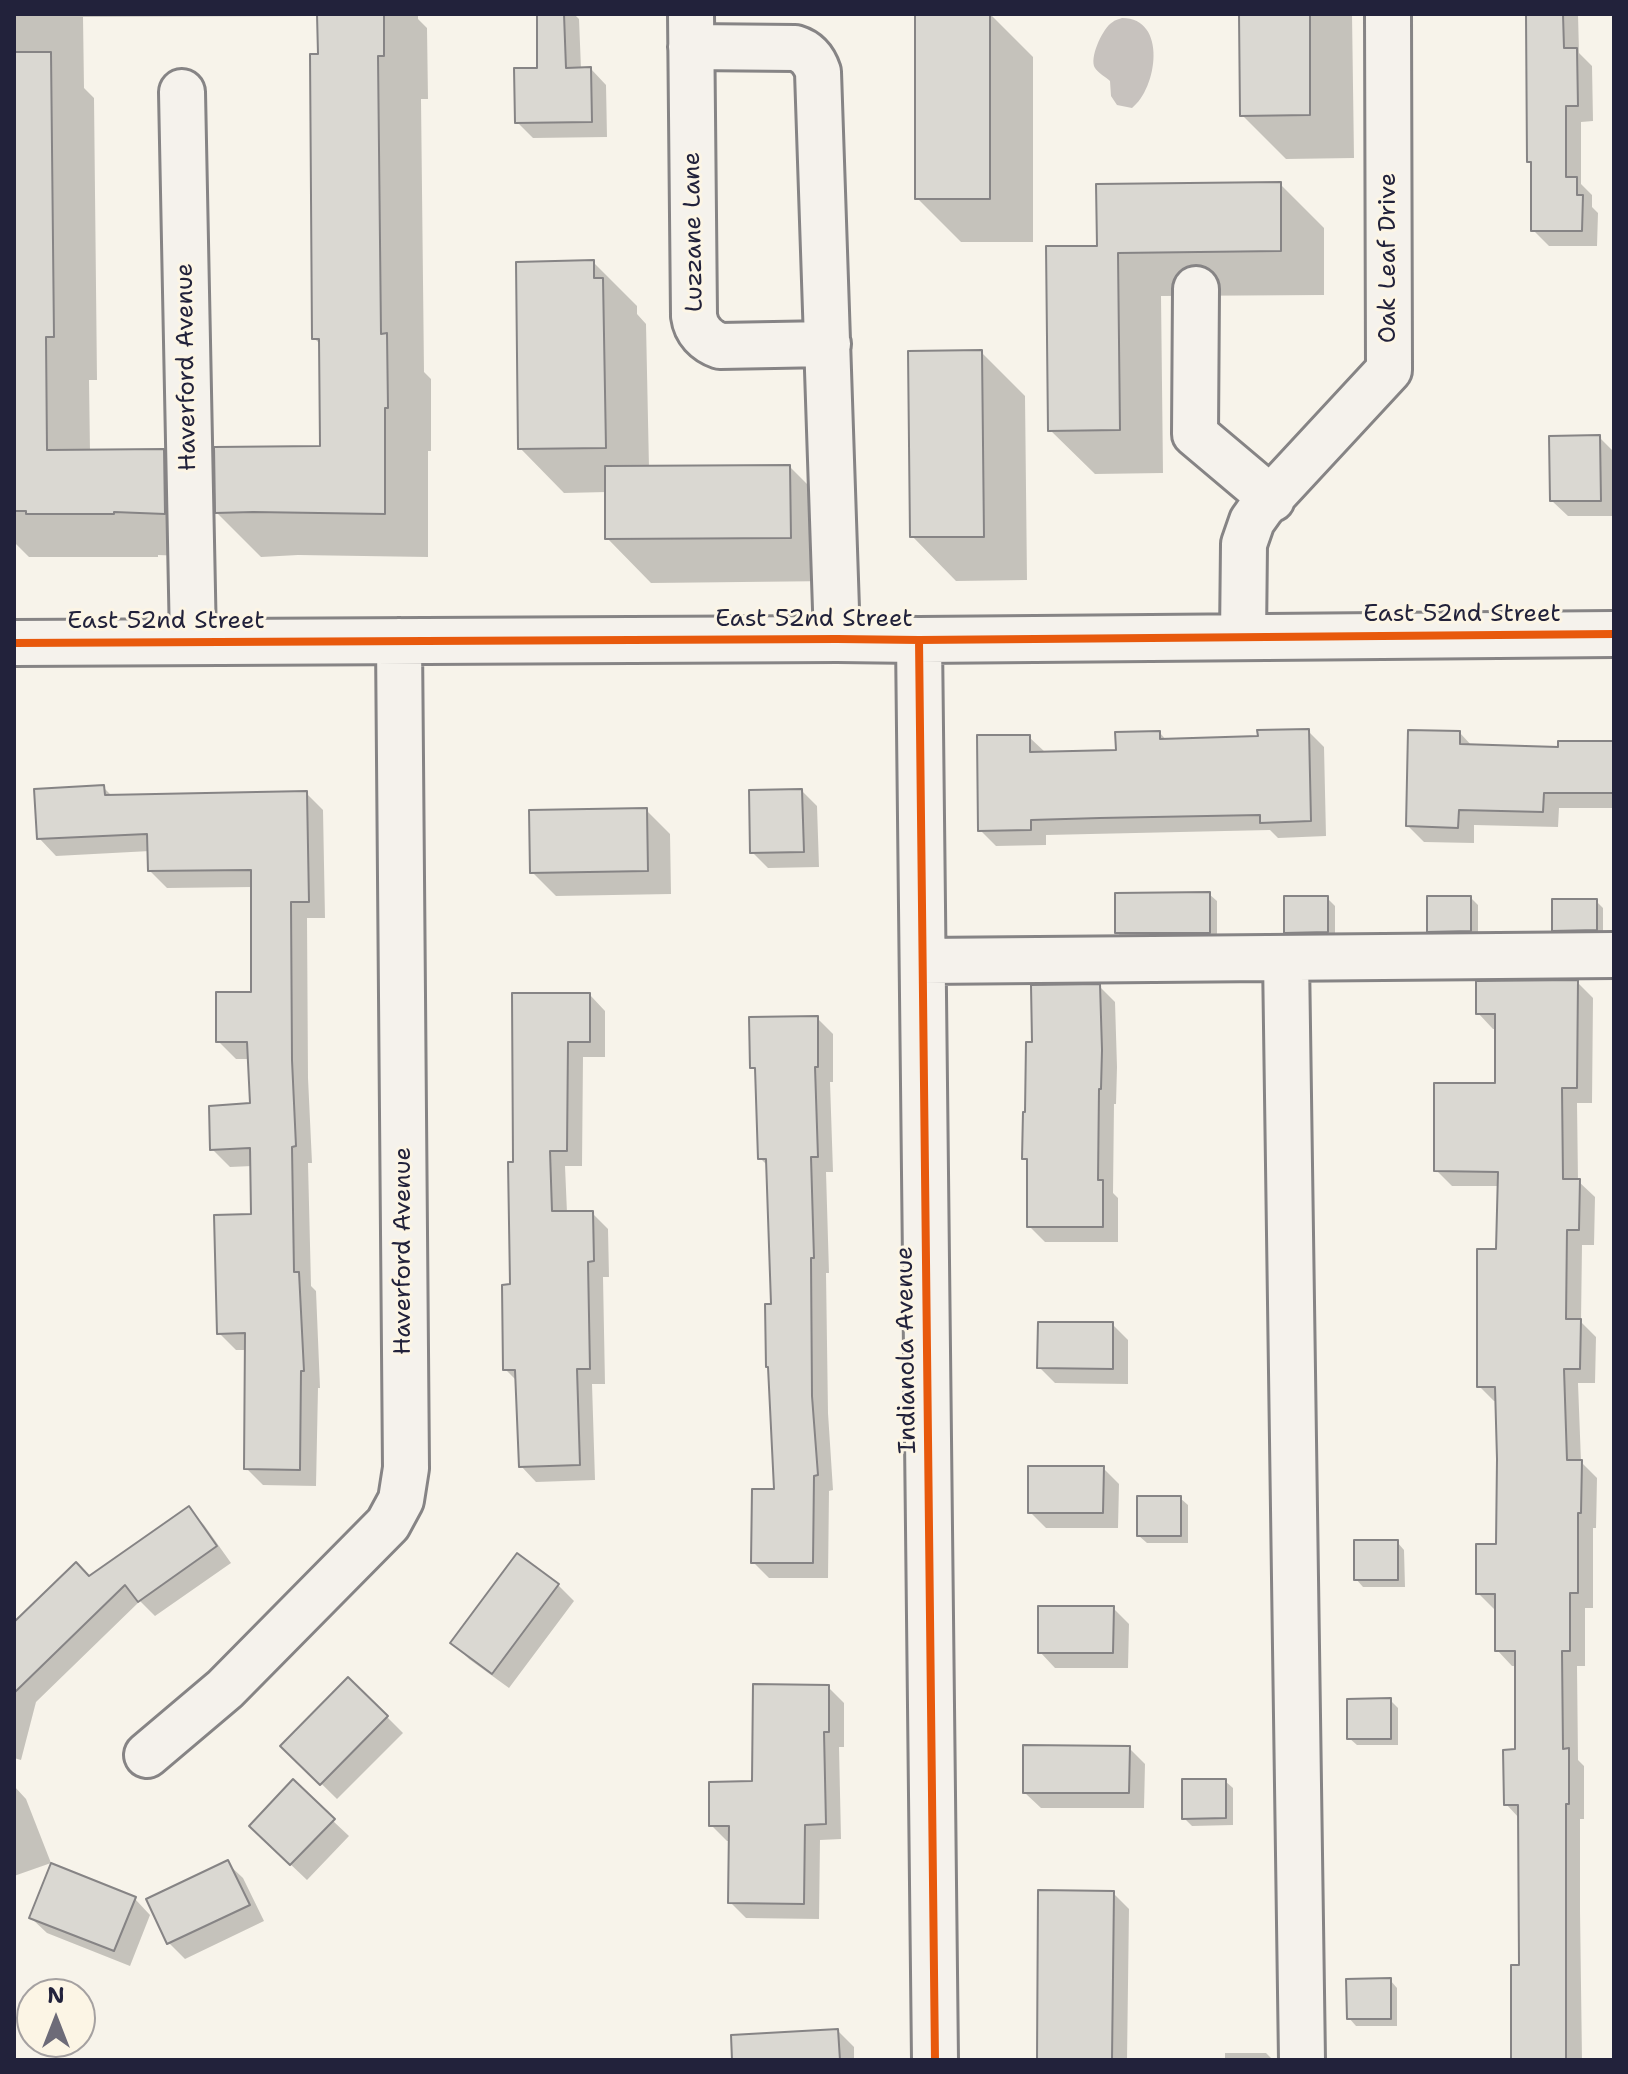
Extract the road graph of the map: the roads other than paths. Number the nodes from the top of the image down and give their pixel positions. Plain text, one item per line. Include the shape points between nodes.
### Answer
1 (1388, 14) edge
2 (691, 31) edge
3 (182, 92) dead end
4 (1196, 289) dead end
5 (828, 344) junction
6 (1272, 499) junction
7 (1614, 634) edge
8 (1243, 637) junction
9 (837, 639) junction
10 (919, 640) junction
11 (193, 641) junction
12 (399, 641) junction
13 (14, 643) edge
14 (1614, 955) edge
15 (1286, 958) junction
16 (923, 961) junction
17 (147, 1755) dead end
18 (935, 2060) edge
19 (1302, 2060) edge

1 - 6 street, Oak Leaf Drive via 1389,370
2 - 5 street, Luzzane Lane via 795,48 815,63
2 - 5 street, Luzzane Lane via 697,328 720,346
3 - 11 street, Haverford Avenue
4 - 6 street via 1195,434
5 - 9 street, Luzzane Lane
6 - 8 street via 1252,521 1244,544
7 - 8 street, East 52nd Street
8 - 10 street, East 52nd Street
9 - 10 street, East 52nd Street
9 - 12 street, East 52nd Street
10 - 16 street, Indianola Avenue
11 - 12 street, East 52nd Street
11 - 13 street, East 52nd Street
12 - 17 street, Haverford Avenue via 406,1468 401,1500 388,1524 225,1689
14 - 15 street
15 - 16 street
15 - 19 street
16 - 18 street, Indianola Avenue

